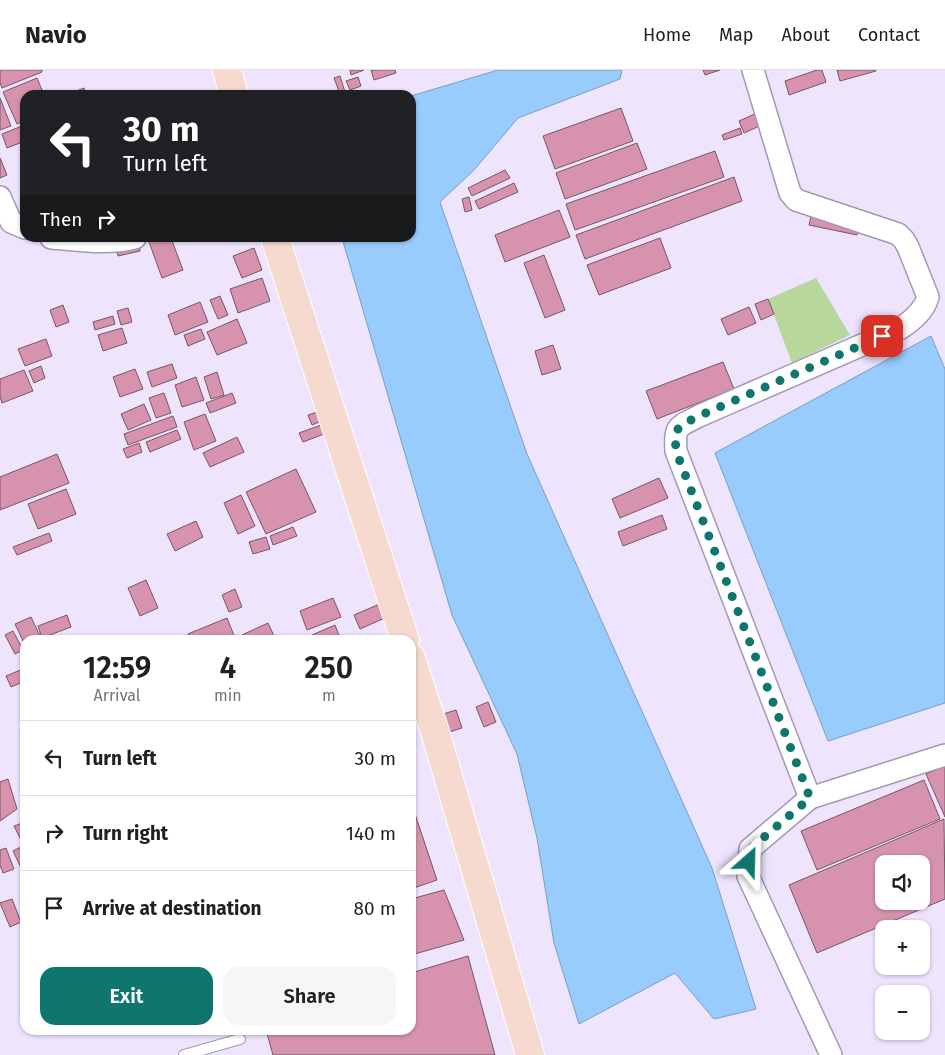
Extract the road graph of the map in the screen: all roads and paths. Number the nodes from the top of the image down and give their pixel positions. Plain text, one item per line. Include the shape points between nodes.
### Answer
1 (227, 70) edge
2 (753, 70) edge
3 (233, 90) edge
4 (0, 197) edge
5 (20, 226) edge
6 (276, 242) edge
7 (403, 635) edge
8 (416, 673) edge
9 (945, 755) edge
10 (810, 798) junction
11 (240, 1039) dead end
12 (184, 1055) edge
13 (530, 1055) edge
14 (832, 1055) edge

1 - 3 main road
2 - 10 street via 790,193 796,200 898,234 908,247 928,297 920,312 901,328 699,416 679,427 675,435 676,451
4 - 5 street via 11,222
6 - 7 main road
8 - 13 main road
9 - 10 street
10 - 14 street via 750,849 748,876
11 - 12 lane

